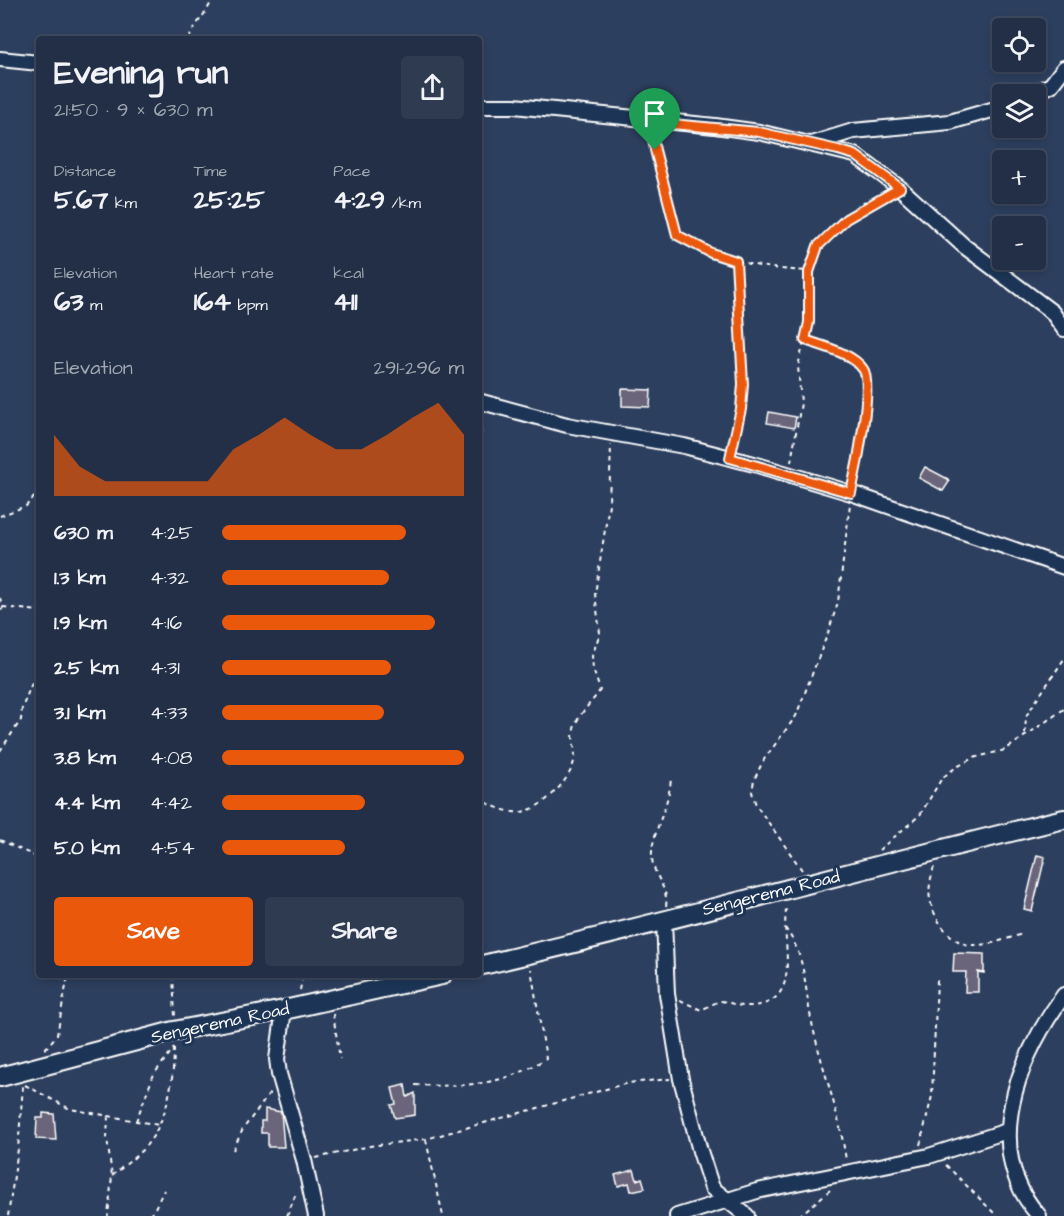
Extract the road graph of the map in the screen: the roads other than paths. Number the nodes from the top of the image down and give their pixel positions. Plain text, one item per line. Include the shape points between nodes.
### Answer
1 (0, 59) edge
2 (36, 63) edge
3 (1064, 68) edge
4 (1046, 87) edge
5 (482, 106) edge
6 (992, 110) edge
7 (811, 144) junction
8 (1064, 329) edge
9 (482, 403) edge
10 (1064, 567) edge
11 (1064, 819) edge
12 (664, 920) junction
13 (482, 965) edge
14 (429, 978) edge
15 (1064, 994) edge
16 (284, 1010) junction
17 (0, 1077) edge
18 (1007, 1131) junction
19 (727, 1199) junction
20 (316, 1216) edge
21 (677, 1216) edge
22 (747, 1216) edge
23 (1039, 1216) edge

1 - 2 street
3 - 4 street
5 - 7 street via 759,132
6 - 7 street via 950,122 853,131
7 - 8 street via 855,155 900,188 964,246 1052,312
9 - 10 street via 789,474
11 - 12 main road, Sengerema Road
12 - 13 main road, Sengerema Road
12 - 19 street via 667,994 681,1079 712,1188
14 - 16 main road, Sengerema Road
15 - 18 street via 1042,1024 1029,1053
16 - 17 main road, Sengerema Road via 22,1077
16 - 20 street via 277,1059
18 - 19 street via 923,1156
18 - 23 street via 1010,1165 1023,1198
19 - 21 street
19 - 22 street

